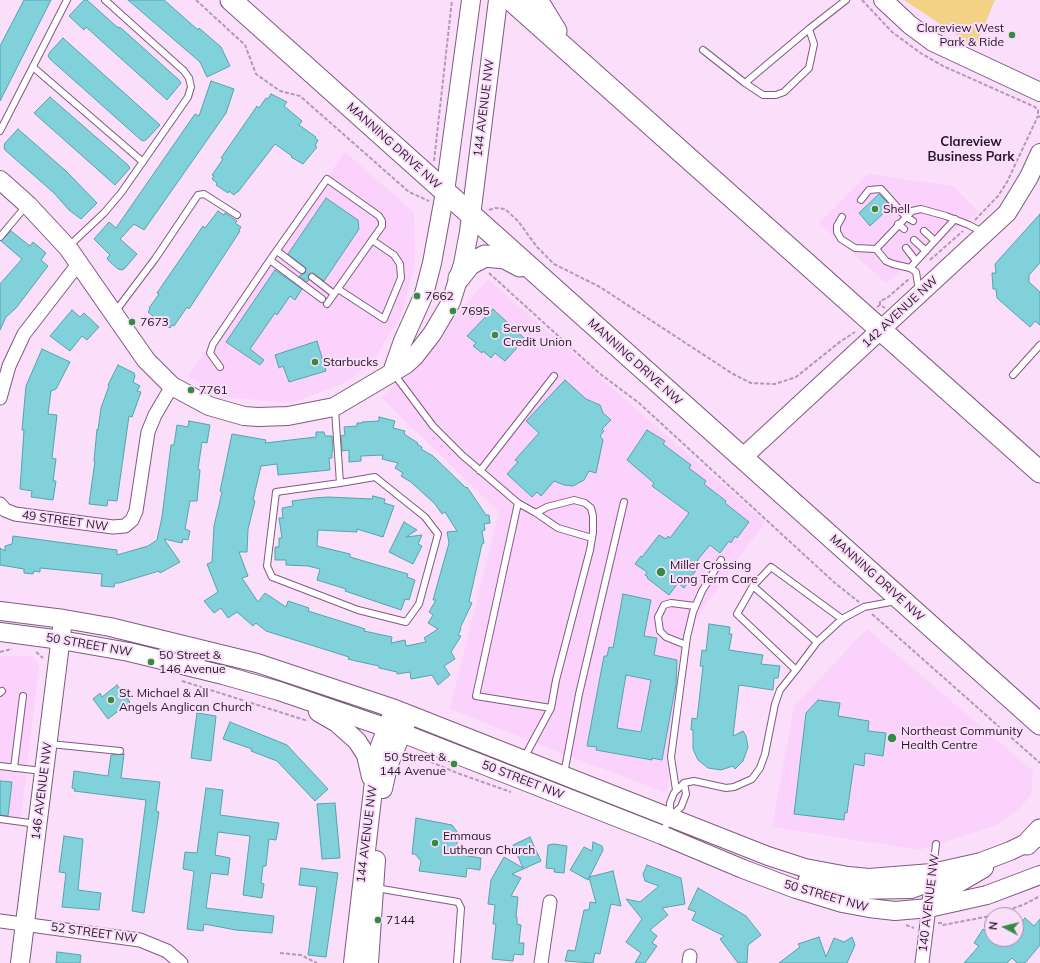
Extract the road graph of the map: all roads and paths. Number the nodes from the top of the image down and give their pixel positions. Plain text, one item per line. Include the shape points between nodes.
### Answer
1 (67, 0) edge
2 (105, 0) edge
3 (196, 0) edge
4 (231, 0) edge
5 (452, 0) edge
6 (471, 0) edge
7 (498, 0) edge
8 (511, 0) edge
9 (537, 0) edge
10 (846, 0) edge
11 (883, 0) edge
12 (809, 29) junction
13 (702, 50) dead end
14 (569, 52) junction
15 (33, 67) junction
16 (745, 83) junction
17 (1040, 92) edge
18 (0, 131) edge
19 (1040, 153) edge
20 (143, 162) junction
21 (435, 164) dead end
22 (0, 180) edge
23 (437, 196) junction
24 (861, 200) dead end
25 (28, 205) junction
26 (237, 215) dead end
27 (478, 215) junction
28 (842, 217) dead end
29 (906, 217) junction
30 (955, 219) junction
31 (913, 222) dead end
32 (898, 224) junction
33 (904, 229) dead end
34 (924, 231) dead end
35 (890, 232) junction
36 (985, 234) junction
37 (0, 237) edge
38 (896, 238) dead end
39 (372, 240) junction
40 (914, 240) dead end
41 (935, 241) junction
42 (68, 248) junction
43 (906, 248) dead end
44 (876, 249) junction
45 (277, 251) junction
46 (926, 251) junction
47 (270, 260) junction
48 (916, 261) junction
49 (79, 263) junction
50 (910, 268) junction
51 (487, 269) dead end
52 (302, 270) dead end
53 (536, 274) junction
54 (312, 277) dead end
55 (460, 278) junction
56 (336, 291) junction
57 (920, 294) junction
58 (114, 314) junction
59 (874, 323) junction
60 (1040, 345) edge
61 (220, 367) dead end
62 (392, 372) junction
63 (1013, 375) dead end
64 (554, 376) dead end
65 (172, 386) junction
66 (0, 398) edge
67 (334, 407) junction
68 (742, 458) junction
69 (480, 471) junction
70 (1040, 472) edge
71 (340, 483) junction
72 (624, 502) dead end
73 (518, 503) junction
74 (1, 505) edge
75 (536, 513) junction
76 (592, 538) junction
77 (721, 560) dead end
78 (753, 586) junction
79 (901, 600) junction
80 (860, 602) dead end
81 (696, 606) junction
82 (868, 611) dead end
83 (0, 612) edge
84 (64, 619) junction
85 (842, 619) junction
86 (0, 632) edge
87 (817, 642) junction
88 (686, 645) junction
89 (60, 648) junction
90 (13, 649) dead end
91 (35, 651) dead end
92 (0, 652) edge
93 (796, 670) junction
94 (181, 680) dead end
95 (278, 691) junction
96 (23, 696) dead end
97 (551, 708) junction
98 (402, 712) junction
99 (1034, 718) edge
100 (312, 723) dead end
101 (395, 730) junction
102 (1040, 732) edge
103 (48, 744) junction
104 (120, 751) dead end
105 (523, 759) junction
106 (1040, 763) edge
107 (0, 766) edge
108 (14, 768) junction
109 (45, 771) junction
110 (563, 775) junction
111 (684, 783) junction
112 (676, 790) junction
113 (372, 792) junction
114 (670, 817) junction
115 (0, 819) edge
116 (38, 824) junction
117 (662, 835) junction
118 (1032, 839) edge
119 (936, 844) dead end
120 (932, 873) junction
121 (1040, 875) edge
122 (767, 878) junction
123 (374, 888) junction
124 (1040, 896) edge
125 (550, 902) dead end
126 (928, 908) junction
127 (0, 921) edge
128 (942, 923) dead end
129 (25, 924) junction
130 (280, 953) dead end
131 (20, 963) edge
132 (181, 963) edge
133 (318, 963) edge
134 (358, 963) edge
135 (457, 963) edge
136 (541, 963) edge
137 (922, 963) edge

1 - 15 lane
2 - 20 lane via 184,71 191,83 188,97
3 - 23 path via 245,45 256,74 280,91 300,96 409,192
4 - 23 main road, MANNING DRIVE NW
5 - 21 path
6 - 23 main road
7 - 27 main road, 144 AVENUE NW
8 - 14 main road
9 - 14 main road
10 - 12 lane
11 - 17 main road via 933,42
12 - 16 lane
12 - 16 lane via 814,44 809,68 784,92 776,95 763,94
13 - 16 lane
14 - 59 main road
15 - 18 lane
15 - 20 lane
19 - 36 main road, 142 AVENUE NW via 1019,196 1007,213
20 - 42 lane via 104,213
22 - 25 main road
23 - 27 main road, MANNING DRIVE NW
23 - 62 main road via 432,264 424,294
24 - 29 lane via 869,190 881,189
25 - 37 lane
25 - 42 main road
26 - 58 lane via 204,194 198,195
27 - 53 main road, MANNING DRIVE NW
27 - 55 main road, 144 AVENUE NW
27 - 59 path via 492,208 505,210 518,221 537,247 554,264 608,291 733,374 751,382 775,384 796,377 841,340 857,331 860,325
28 - 44 lane via 837,226 841,238 855,248
29 - 30 lane via 912,210 921,209
29 - 31 lane
29 - 32 lane
30 - 36 lane
30 - 41 lane
32 - 33 lane
32 - 35 lane
34 - 41 lane
35 - 38 lane
35 - 44 lane
36 - 57 main road, 142 AVENUE NW
39 - 45 lane via 382,226 379,216 327,179
39 - 56 lane
39 - 56 lane via 394,255 400,264 401,278 384,319
40 - 46 lane
41 - 46 lane
42 - 49 main road
43 - 48 lane
44 - 50 lane via 886,261
45 - 47 lane
45 - 52 lane
46 - 48 lane
47 - 56 lane via 325,302
47 - 61 lane via 213,344 210,353
48 - 50 lane
49 - 58 main road
49 - 66 street via 24,334 9,366
50 - 57 lane via 916,272
51 - 80 path via 598,373 639,403 836,584
53 - 55 main road via 505,258 485,256 470,264
53 - 68 main road, MANNING DRIVE NW
54 - 56 lane
55 - 62 main road, 144 AVENUE NW via 443,318 432,334 414,357
57 - 59 main road, 142 AVENUE NW
58 - 65 main road via 146,360
59 - 68 main road, 142 AVENUE NW
59 - 70 main road
60 - 63 lane
62 - 67 main road, 144 AVENUE NW
62 - 69 lane via 433,426
64 - 69 lane
65 - 67 main road via 209,406 258,418 288,416
65 - 74 street, 49 STREET NW via 148,432 137,507 129,523 113,527 15,514
67 - 71 lane
68 - 79 main road, MANNING DRIVE NW
69 - 73 lane
71 - 71 lane via 276,492 266,566 272,577 358,610 406,622 419,604 438,534 425,517 375,477
72 - 110 lane via 579,694
73 - 75 lane
73 - 97 lane via 476,696
75 - 76 lane via 558,528
75 - 76 lane via 547,507 574,500 585,503 591,508 593,516
76 - 97 lane
77 - 81 lane
78 - 85 lane via 771,567
78 - 87 lane
78 - 93 lane via 738,614
79 - 85 lane via 864,606
79 - 99 main road, MANNING DRIVE NW
81 - 88 lane
81 - 88 lane via 670,603 664,605 658,617 660,631 666,637
82 - 106 path
83 - 84 main road, 50 STREET NW
84 - 89 main road, 146 AVENUE NW
84 - 98 main road, 50 STREET NW via 150,636 234,657
85 - 87 lane
86 - 89 main road, 50 STREET NW
87 - 93 lane
88 - 112 lane via 671,757
89 - 91 path via 44,658
89 - 95 main road, 50 STREET NW via 159,659
89 - 103 main road, 146 AVENUE NW
90 - 92 path
93 - 111 lane via 780,690 765,754 760,768 752,779 726,788 694,781
94 - 100 path
95 - 101 main road, 50 STREET NW
95 - 113 main road via 325,715 357,741 368,762
96 - 108 lane
97 - 105 lane
98 - 101 main road, 144 AVENUE NW
98 - 105 main road, 50 STREET NW
99 - 102 main road, MANNING DRIVE NW
101 - 113 main road, 144 AVENUE NW via 378,753
101 - 117 main road, 50 STREET NW
101 - 123 main road, 144 AVENUE NW via 383,788
103 - 104 lane
103 - 109 main road, 146 AVENUE NW
105 - 110 main road, 50 STREET NW
107 - 108 lane
108 - 109 lane
109 - 116 main road, 146 AVENUE NW
110 - 114 main road, 50 STREET NW
111 - 112 lane
111 - 114 lane via 686,794 681,807
112 - 114 lane via 670,803
113 - 134 main road, 144 AVENUE NW
114 - 117 lane
114 - 120 main road, 50 STREET NW via 768,856 812,870 869,878
115 - 116 lane
116 - 129 main road, 146 AVENUE NW
117 - 122 main road, 50 STREET NW
118 - 120 main road, 50 STREET NW via 981,862
118 - 126 main road via 955,884 939,890
119 - 120 lane, 140 AVENUE NW
120 - 122 main road via 928,881 916,888 871,890 839,888 783,877
120 - 126 street, 140 AVENUE NW
121 - 126 main road, 50 STREET NW via 988,895
122 - 126 main road, 50 STREET NW via 826,898 869,908 895,911
123 - 134 main road, 144 AVENUE NW
123 - 135 lane via 458,902 461,908
124 - 128 path via 1023,905 990,916 943,925
125 - 136 street
126 - 137 street, 140 AVENUE NW
127 - 129 street, 52 STREET NW
129 - 131 main road, 146 AVENUE NW
129 - 132 street, 52 STREET NW via 140,940 167,951
130 - 133 path via 302,955

